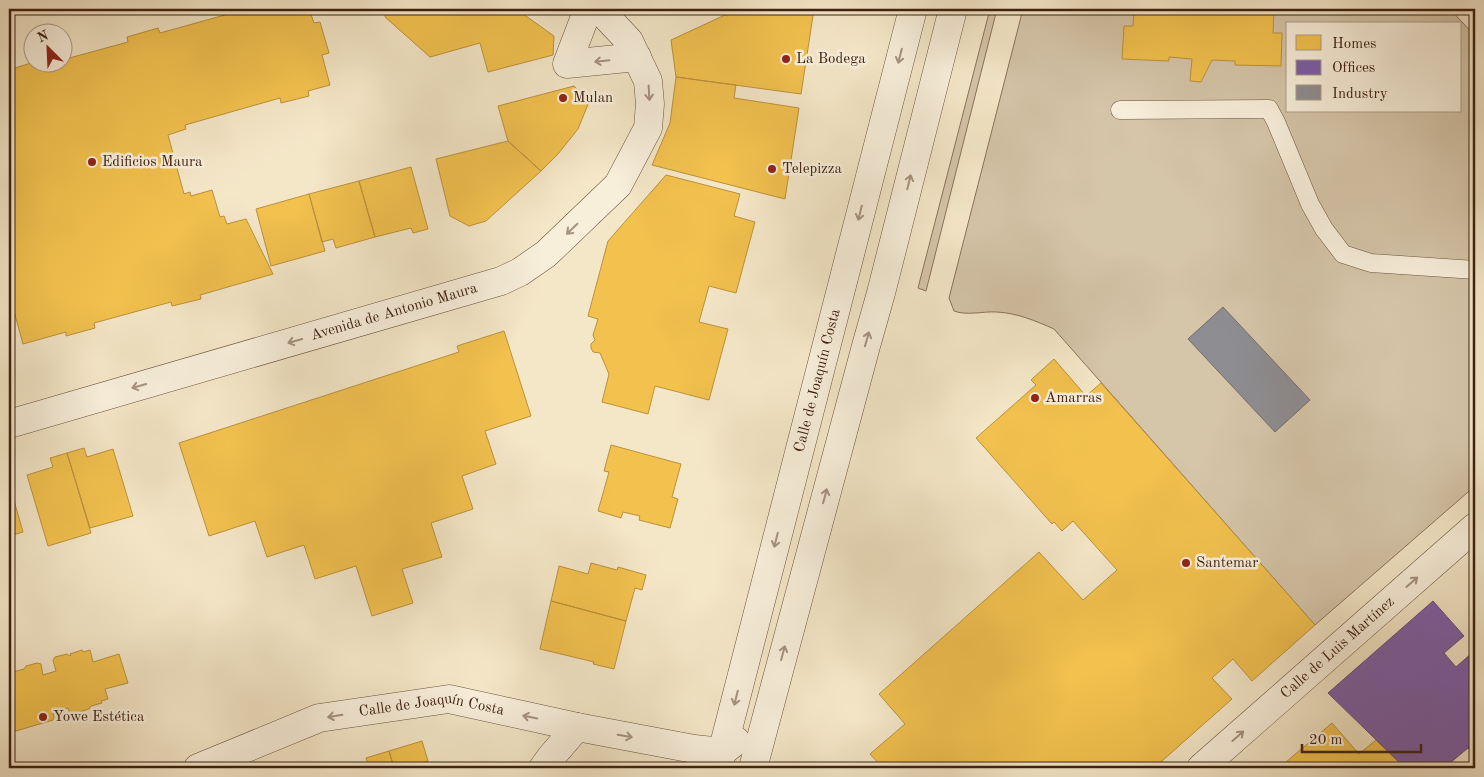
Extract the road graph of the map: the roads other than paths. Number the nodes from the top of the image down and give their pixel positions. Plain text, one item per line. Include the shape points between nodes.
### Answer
1 (588, 9) edge
2 (599, 9) edge
3 (912, 9) edge
4 (953, 9) edge
5 (637, 57) junction
6 (1120, 110) dead end
7 (1475, 270) edge
8 (9, 424) edge
9 (1475, 527) edge
10 (772, 695) junction
11 (577, 727) junction
12 (671, 744) junction
13 (720, 760) edge
14 (198, 768) edge
15 (543, 768) edge
16 (689, 768) edge
17 (753, 768) edge
18 (1201, 768) edge

5 -> 1 street via 567,64
2 - 5 street, Avenida de Antonio Maura via 629,41
3 -> 13 street, Calle de Joaquín Costa
10 -> 4 street via 881,293
5 -> 8 street, Avenida de Antonio Maura via 648,81 648,128 618,185 546,254 520,272 501,281
6 - 7 lane via 1269,109 1310,204 1343,254 1372,263
18 -> 9 street, Calle de Luis Martínez
10 - 13 street via 748,731
10 - 17 street
11 -> 12 street, Calle de Joaquín Costa
11 -> 14 street, Calle de Joaquín Costa via 449,699 319,718
11 - 15 street
12 - 13 street, Calle de Joaquín Costa
12 - 16 street

